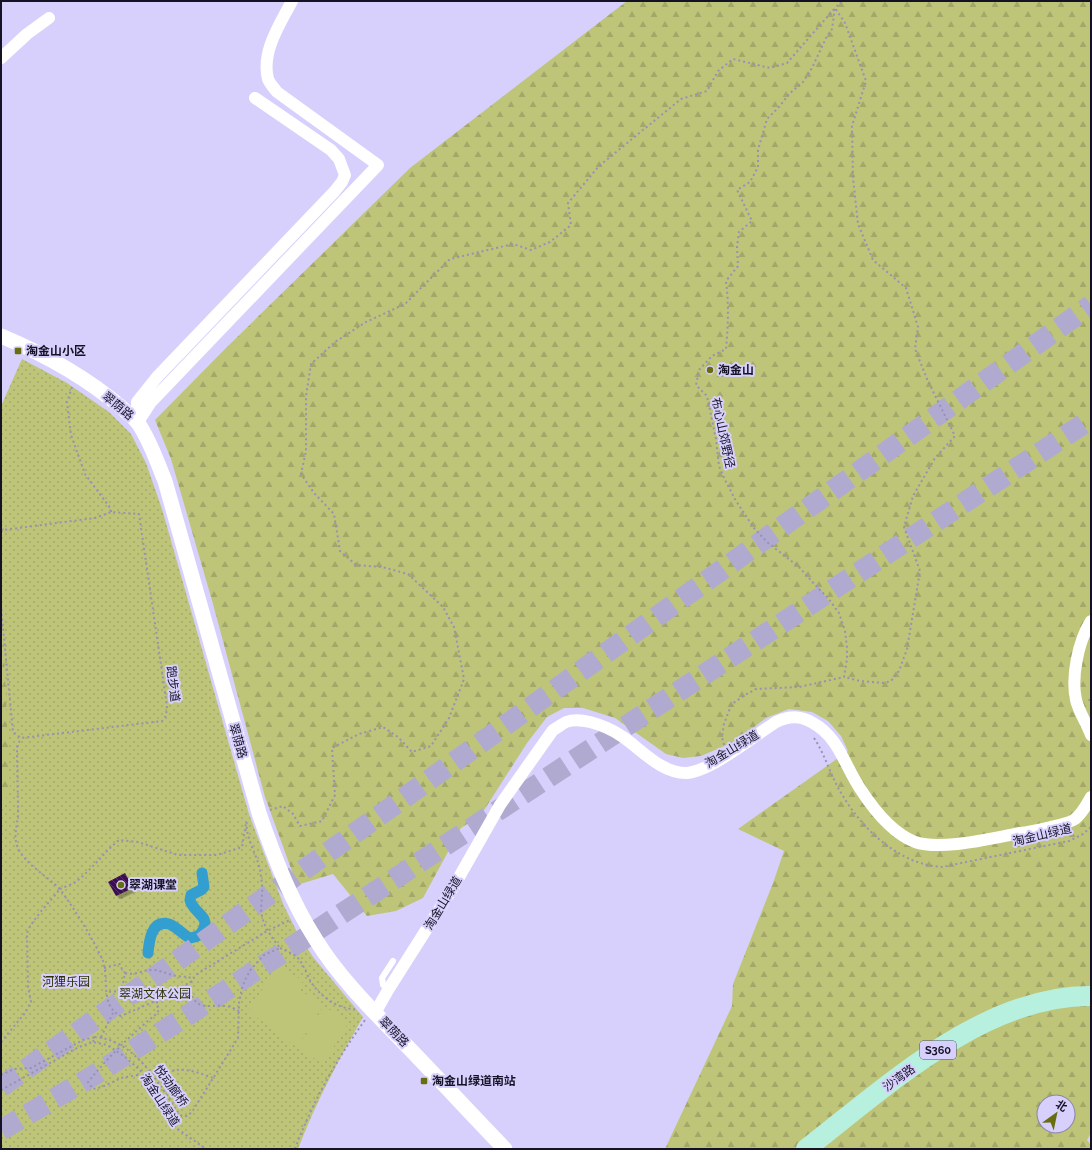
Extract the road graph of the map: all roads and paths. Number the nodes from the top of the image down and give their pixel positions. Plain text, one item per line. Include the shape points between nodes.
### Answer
1 (292, 1) edge
2 (842, 1) edge
3 (835, 8) junction
4 (49, 18) dead end
5 (1, 58) edge
6 (255, 98) dead end
7 (1, 336) edge
8 (72, 386) dead end
9 (138, 422) junction
10 (111, 512) junction
11 (1, 524) edge
12 (2, 531) edge
13 (1, 607) edge
14 (1091, 621) edge
15 (844, 678) junction
16 (1091, 735) edge
17 (811, 736) dead end
18 (21, 738) junction
19 (725, 750) dead end
20 (1091, 797) edge
21 (265, 811) dead end
22 (248, 817) dead end
23 (247, 821) junction
24 (1091, 827) edge
25 (60, 889) junction
26 (293, 919) dead end
27 (267, 931) junction
28 (280, 948) junction
29 (393, 961) dead end
30 (104, 968) junction
31 (125, 973) junction
32 (192, 980) junction
33 (388, 990) junction
34 (107, 992) junction
35 (1091, 996) edge
36 (156, 1003) junction
37 (358, 1007) dead end
38 (240, 1011) junction
39 (114, 1013) junction
40 (371, 1015) junction
41 (95, 1037) junction
42 (101, 1037) junction
43 (1, 1042) edge
44 (93, 1042) junction
45 (1, 1075) edge
46 (138, 1075) dead end
47 (213, 1078) junction
48 (1, 1090) edge
49 (176, 1101) dead end
50 (206, 1149) edge
51 (295, 1149) edge
52 (505, 1149) edge
53 (806, 1149) edge

1 - 9 street via 272,40 267,62 269,80 277,92 378,165 151,402
2 - 3 path
3 - 15 path via 845,23 866,81 852,126 853,178 858,224 873,260 906,288 918,327 915,349 955,436 935,458 913,496 904,527 920,570 907,649 899,671 891,681 884,683
3 - 15 path, 布心山郊野径 via 832,29 812,68 803,82 788,94 767,119 758,150 758,167 750,182 737,190 752,221 739,232 738,266 726,281 729,323 726,349 712,356 699,370 696,384 707,396 719,466 736,501 754,528 799,567 828,598 838,613 845,631 847,648
3 - 21 path via 786,63 770,68 733,59 718,71 707,91 681,98 599,166 568,203 571,225 550,242 531,250 513,244 450,259 405,304 366,322 335,342 311,364 306,396 306,451 301,474 314,493 334,514 340,550 356,565 382,566 408,574 443,607 454,627 464,679 449,718 431,746 412,752 398,737 383,727 359,734 332,748 335,795 322,821 300,826 293,814 283,806
4 - 5 street
6 - 9 street via 331,150 339,159 345,175 334,192 157,377 137,402
7 - 9 street, 翠荫路 via 27,347 83,379
8 - 10 path via 67,402 71,435 85,474
9 - 40 street, 翠荫路 via 165,481 269,842 298,910 316,941
10 - 12 path, 跑步道 via 95,518
10 - 18 path, 跑步道 via 139,514 167,706 166,716 162,721
11 - 12 path
13 - 18 path via 13,732
14 - 16 street via 1083,640 1074,681 1076,701
15 - 19 path via 799,686 756,689 744,695 732,704 724,724 722,737
17 - 24 path via 819,746 842,796 867,827 897,852 924,864 942,867 1069,841
18 - 25 path via 17,748 18,818 15,831 18,849
20 - 33 street, 淘金山绿道 via 1075,819 1062,823 1022,833 955,844 922,843 904,837 887,823 861,790 827,733 806,719 785,718 776,722 716,761 687,773 674,772 660,765 610,729 583,720 566,722 553,730 500,805 454,886
22 - 23 path
23 - 25 path via 242,847 217,855 178,855 138,842 119,840 74,883
23 - 27 path via 252,849 260,870 262,916
25 - 30 path via 85,926
25 - 43 path via 29,926 28,987 31,1002
26 - 27 path
27 - 28 path
27 - 32 path via 197,974
28 - 37 path via 299,959 312,982 330,1000 342,1007
28 - 38 path via 264,955 251,969 242,988
29 - 33 lane via 382,978 383,985
30 - 31 path via 120,964
30 - 34 path
31 - 32 path via 152,970 178,977 189,977
31 - 34 path via 122,989
32 - 36 path
32 - 38 path via 191,989 198,1004 207,1007 228,1006
33 - 40 street, 淘金山绿道
34 - 39 path via 107,1000
35 - 53 main road, 沙湾路 / S360 via 1046,1000 969,1030 890,1083
36 - 39 path via 121,1016
36 - 46 path via 159,1010 155,1015 125,1041 88,1082 93,1089 121,1078
38 - 47 path, 悦动廊桥 via 238,1038
39 - 42 path
40 - 51 path via 349,1042 327,1077
40 - 52 street, 翠荫路
41 - 42 path
41 - 44 path
41 - 45 path via 83,1040 31,1068 14,1069
42 - 47 path, 悦动廊桥 via 136,1056 182,1116 188,1116 192,1112
44 - 48 path via 79,1047
44 - 50 path, 淘金山绿道 via 107,1045 140,1070 156,1092 173,1124
47 - 49 path, 悦动廊桥 via 194,1071 169,1071 162,1080

